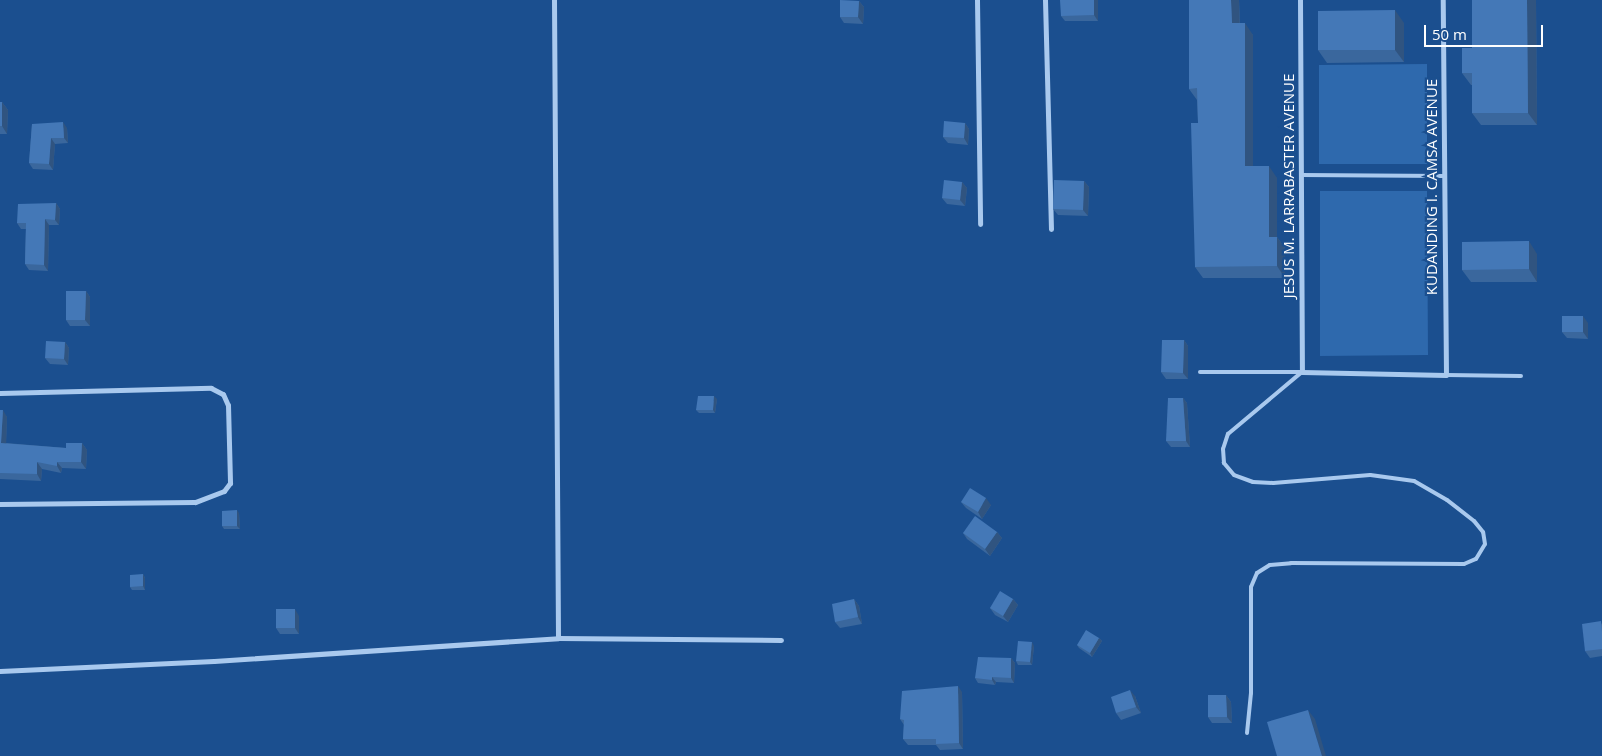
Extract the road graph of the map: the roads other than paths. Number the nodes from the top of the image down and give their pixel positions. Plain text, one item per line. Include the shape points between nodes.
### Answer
1 (554, 0) edge
2 (978, 0) edge
3 (1045, 0) edge
4 (1300, 0) edge
5 (1443, 0) edge
6 (1301, 175) junction
7 (1445, 176) junction
8 (980, 224) dead end
9 (1051, 230) dead end
10 (1200, 372) dead end
11 (1302, 372) junction
12 (1446, 375) junction
13 (1521, 376) dead end
14 (0, 393) edge
15 (0, 504) edge
16 (558, 638) junction
17 (781, 640) dead end
18 (0, 671) edge
19 (1247, 734) dead end

1 - 16 street
2 - 8 street
3 - 9 street
4 - 6 street, JESUS M. LARRABASTER AVENUE
5 - 7 street, KUDANDING I. CAMSA AVENUE
6 - 7 lane
6 - 11 street, JESUS M. LARRABASTER AVENUE
7 - 12 street, KUDANDING I. CAMSA AVENUE
10 - 11 lane
11 - 12 street
11 - 19 lane via 1228,434 1223,449 1224,463 1234,475 1267,482 1370,475 1414,481 1474,521 1483,532 1485,544 1476,559 1464,564 1291,563 1270,565 1257,573 1251,587 1251,693
12 - 13 lane
14 - 15 street via 211,388 222,394 228,405 230,483 224,491 195,502
16 - 17 street
16 - 18 street via 204,662

